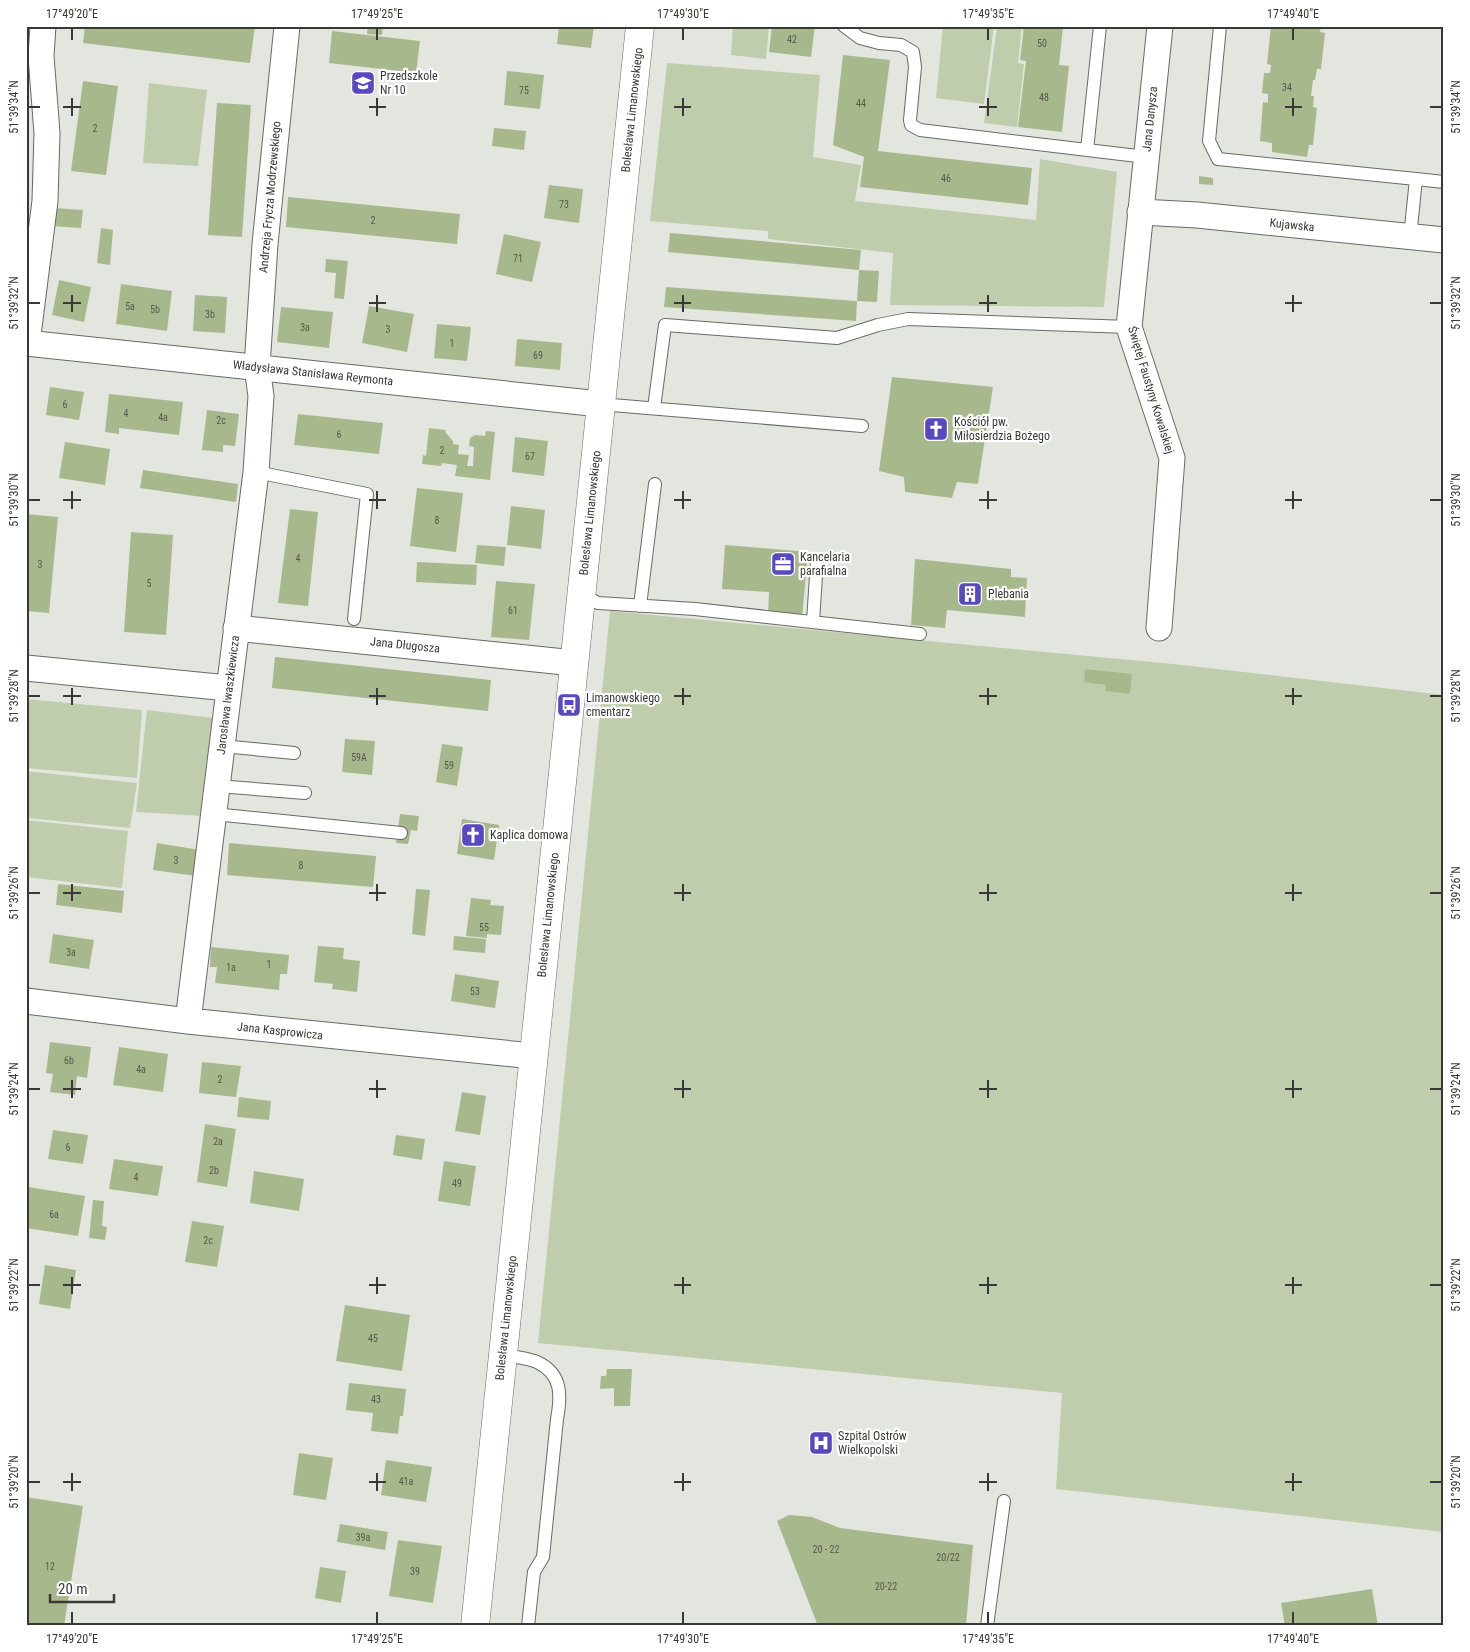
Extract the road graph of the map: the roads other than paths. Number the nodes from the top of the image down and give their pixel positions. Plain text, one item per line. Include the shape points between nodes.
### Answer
1 (43, 26) edge
2 (287, 26) edge
3 (640, 26) edge
4 (844, 26) edge
5 (1100, 26) edge
6 (1160, 26) edge
7 (1220, 26) edge
8 (34, 55) edge
9 (1087, 150) junction
10 (1146, 158) junction
11 (1416, 179) junction
12 (1444, 182) edge
13 (1140, 212) junction
14 (1410, 237) junction
15 (1444, 240) edge
16 (1129, 327) junction
17 (26, 343) edge
18 (257, 367) junction
19 (600, 404) junction
20 (654, 408) junction
21 (862, 426) dead end
22 (256, 472) junction
23 (655, 484) dead end
24 (817, 560) dead end
25 (581, 594) junction
26 (640, 606) junction
27 (354, 619) dead end
28 (813, 622) junction
29 (236, 628) junction
30 (1159, 628) dead end
31 (920, 634) dead end
32 (574, 663) junction
33 (26, 668) edge
34 (228, 688) junction
35 (222, 746) junction
36 (294, 754) dead end
37 (217, 786) junction
38 (305, 793) dead end
39 (214, 814) junction
40 (401, 833) dead end
41 (26, 1001) edge
42 (188, 1021) junction
43 (533, 1056) junction
44 (503, 1354) junction
45 (1004, 1501) dead end
46 (475, 1626) edge
47 (528, 1626) edge
48 (987, 1626) edge

1 - 8 street
2 - 18 street, Andrzeja Frycza Modrzewskiego via 265,244
3 - 19 street, Bolesława Limanowskiego
4 - 9 lane via 860,38 901,45 913,52 915,67 910,120 915,128
5 - 9 lane
6 - 10 street, Jana Danysza
7 - 11 lane via 1209,141 1218,159
8 - 17 street via 47,133 45,201
9 - 10 lane
10 - 13 street, Jana Danysza
11 - 12 lane
11 - 14 lane
13 - 14 street, Kujawska
13 - 16 street, Świętej Faustyny Kowalskiej
14 - 15 street, Kujawska
16 - 20 lane via 908,319 837,338 665,325
16 - 30 street, Świętej Faustyny Kowalskiej via 1172,458
17 - 18 street, Władysława Stanisława Reymonta
18 - 19 street, Władysława Stanisława Reymonta
18 - 22 street, Jarosława Iwaszkiewicza via 261,396
19 - 20 lane
19 - 25 street, Bolesława Limanowskiego
20 - 21 lane
22 - 27 lane via 367,494
22 - 29 street, Jarosława Iwaszkiewicza
23 - 26 lane
24 - 28 lane
25 - 26 lane via 598,602
25 - 32 street, Bolesława Limanowskiego
26 - 28 lane
28 - 31 lane
29 - 32 street, Jana Długosza
29 - 34 street, Jarosława Iwaszkiewicza
32 - 43 street, Bolesława Limanowskiego
33 - 34 street
34 - 35 street, Jarosława Iwaszkiewicza
35 - 36 lane
35 - 37 street, Jarosława Iwaszkiewicza
37 - 38 lane
37 - 39 street, Jarosława Iwaszkiewicza
39 - 40 lane
39 - 42 street, Jarosława Iwaszkiewicza
41 - 42 street, Jana Kasprowicza
42 - 43 street, Jana Kasprowicza
43 - 44 street, Bolesława Limanowskiego
44 - 46 street, Bolesława Limanowskiego
44 - 47 lane via 537,1362 549,1371 558,1384 561,1398 543,1557 534,1572
45 - 48 lane

